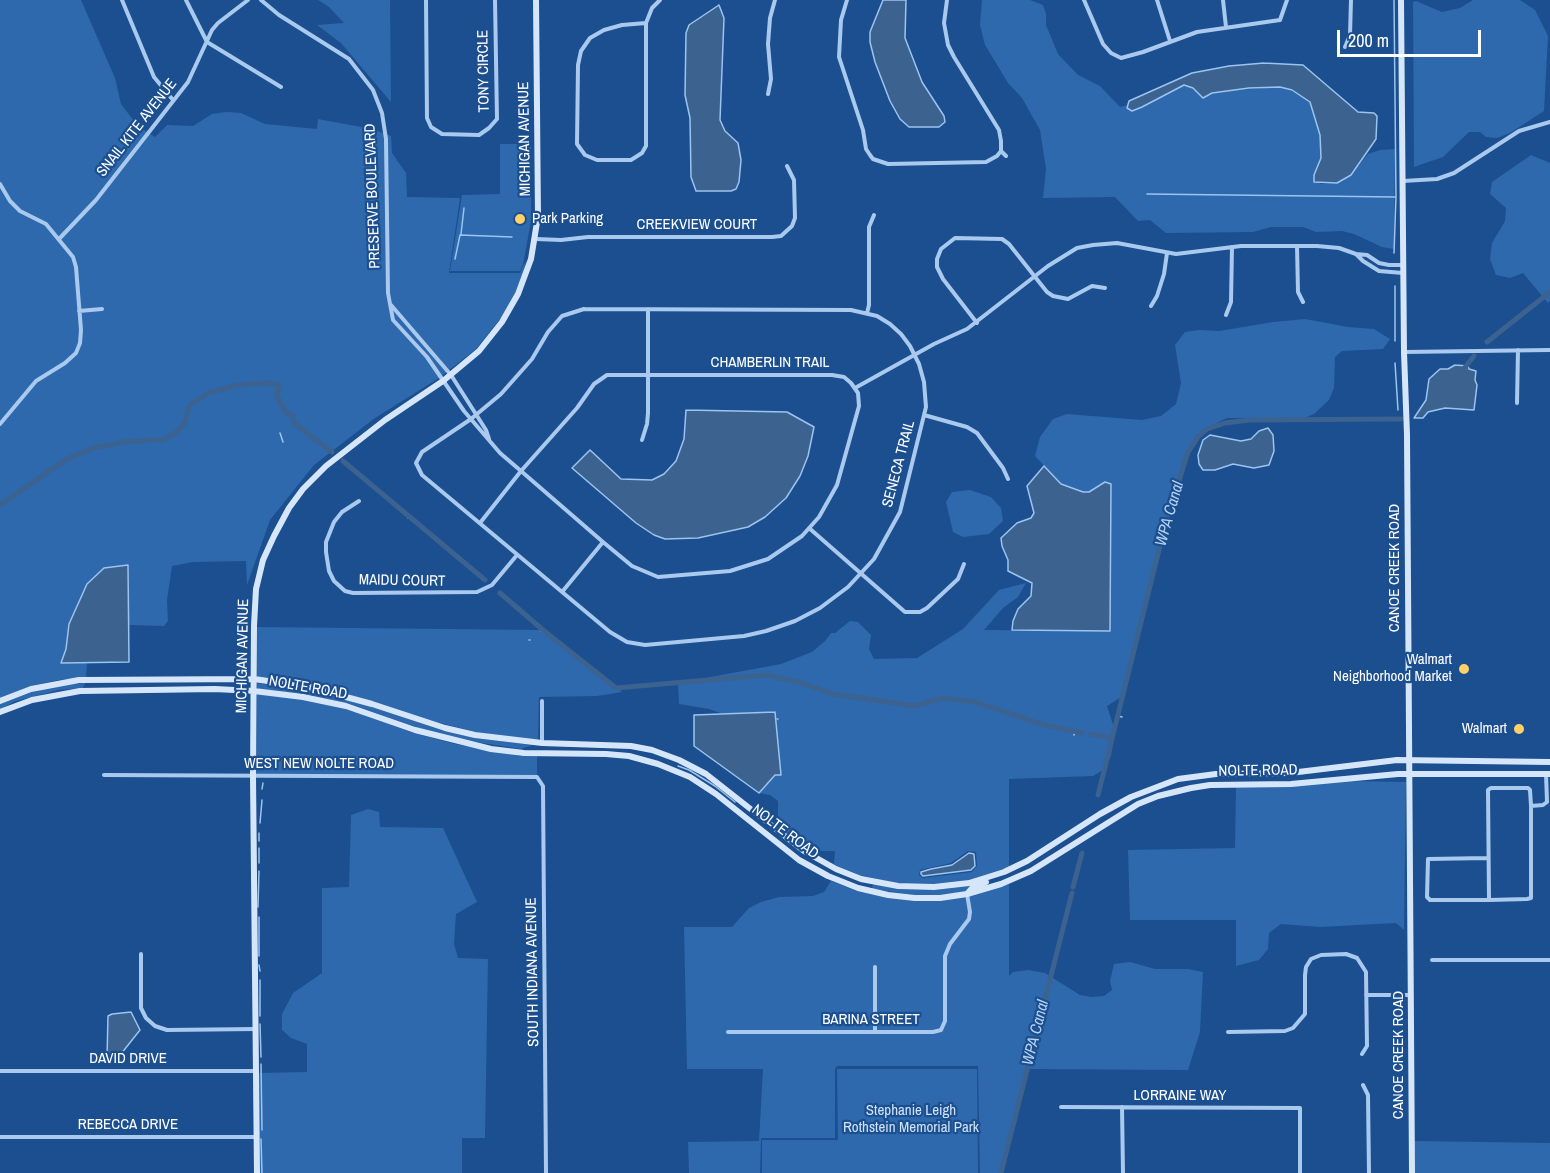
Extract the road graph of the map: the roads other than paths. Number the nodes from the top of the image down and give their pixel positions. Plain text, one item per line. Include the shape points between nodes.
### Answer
1 (122, 0) edge
2 (186, 0) edge
3 (248, 0) edge
4 (261, 0) edge
5 (426, 0) edge
6 (495, 0) edge
7 (536, 0) edge
8 (660, 0) edge
9 (775, 0) edge
10 (847, 0) edge
11 (947, 0) edge
12 (1084, 0) edge
13 (1156, 0) edge
14 (1223, 0) edge
15 (1287, 0) edge
16 (1351, 0) edge
17 (1401, 0) edge
18 (646, 23) junction
19 (1226, 27) junction
20 (1170, 41) junction
21 (207, 42) junction
22 (1345, 47) dead end
23 (280, 87) dead end
24 (768, 94) dead end
25 (173, 100) junction
26 (1550, 122) edge
27 (1001, 151) junction
28 (1006, 156) dead end
29 (787, 166) dead end
30 (1403, 181) junction
31 (0, 184) edge
32 (874, 215) dead end
33 (59, 239) junction
34 (536, 239) junction
35 (1297, 246) junction
36 (1232, 247) junction
37 (1167, 253) junction
38 (1356, 254) junction
39 (1404, 265) junction
40 (1404, 273) junction
41 (1035, 277) junction
42 (1105, 288) dead end
43 (1303, 302) dead end
44 (391, 304) junction
45 (1151, 306) dead end
46 (102, 309) dead end
47 (648, 309) junction
48 (80, 311) junction
49 (867, 313) junction
50 (1226, 315) dead end
51 (977, 323) junction
52 (1518, 350) junction
53 (1550, 350) edge
54 (1404, 352) junction
55 (914, 354) junction
56 (451, 375) junction
57 (648, 375) junction
58 (443, 381) junction
59 (855, 388) junction
60 (1517, 403) dead end
61 (476, 415) junction
62 (924, 415) junction
63 (2, 417) edge
64 (471, 419) junction
65 (0, 424) edge
66 (489, 439) junction
67 (642, 440) dead end
68 (521, 471) junction
69 (1008, 479) dead end
70 (359, 501) dead end
71 (480, 523) junction
72 (809, 528) junction
73 (603, 542) junction
74 (517, 555) junction
75 (964, 564) dead end
76 (860, 574) junction
77 (562, 592) junction
78 (254, 679) junction
79 (254, 691) junction
80 (0, 701) edge
81 (543, 701) dead end
82 (0, 712) edge
83 (542, 743) junction
84 (522, 752) junction
85 (1408, 760) junction
86 (1550, 762) edge
87 (1408, 774) junction
88 (1548, 774) edge
89 (104, 775) dead end
90 (254, 776) junction
91 (534, 777) joint
92 (1114, 806) junction
93 (1531, 806) junction
94 (1094, 818) junction
95 (1109, 821) junction
96 (1091, 832) junction
97 (1488, 858) junction
98 (1012, 868) junction
99 (967, 894) junction
100 (1489, 900) junction
101 (141, 954) dead end
102 (1432, 960) dead end
103 (1550, 960) edge
104 (875, 967) dead end
105 (1366, 995) junction
106 (1410, 995) junction
107 (256, 1029) junction
108 (728, 1032) dead end
109 (875, 1032) junction
110 (1228, 1032) dead end
111 (1362, 1054) dead end
112 (0, 1071) edge
113 (255, 1071) junction
114 (1363, 1085) dead end
115 (1061, 1107) dead end
116 (1122, 1107) junction
117 (0, 1137) edge
118 (257, 1137) junction
119 (257, 1173) edge
120 (546, 1173) edge
121 (1123, 1173) edge
122 (1300, 1173) edge
123 (1369, 1173) edge
124 (1412, 1173) edge

1 - 25 street via 154,77
2 - 21 street
3 - 21 street, SNAIL KITE AVENUE via 218,23
4 - 44 street, PRESERVE BOULEVARD via 349,59 373,90 386,139
5 - 6 street, TONY CIRCLE via 427,118 431,127 442,134 470,135 479,135 496,119
7 - 34 street, MICHIGAN AVENUE
8 - 18 street
9 - 24 street via 768,44
10 - 27 street via 841,20 839,57 864,130 866,149 873,159 888,164 986,162
11 - 27 street via 944,23 948,45 999,130
12 - 20 street via 1103,44 1121,58
13 - 20 street
14 - 19 street
15 - 19 street via 1280,20
16 - 22 street via 1350,35
17 - 30 street, CANOE CREEK ROAD
18 - 18 street via 646,147 631,160 597,160 585,155 578,144 581,51 590,38 604,30
19 - 20 street
21 - 23 street
21 - 25 street, SNAIL KITE AVENUE via 188,82
25 - 33 street, SNAIL KITE AVENUE via 96,200
26 - 30 street via 1520,131 1454,173 1437,179
27 - 28 street
29 - 34 street, CREEKVIEW COURT via 794,180 795,218 781,236
30 - 39 street, CANOE CREEK ROAD
31 - 33 street via 20,211 46,224
32 - 49 street via 869,227
33 - 48 street via 76,267
34 - 56 street, MICHIGAN AVENUE via 525,277 502,322 479,351
35 - 36 street
35 - 38 street via 1340,248
35 - 43 street via 1298,292
36 - 37 street
36 - 50 street via 1231,302
37 - 41 street via 1117,243 1093,244 1077,248
37 - 45 street via 1164,274
38 - 39 street via 1367,255 1379,263
38 - 40 street via 1378,271
39 - 40 street, CANOE CREEK ROAD
40 - 54 street, CANOE CREEK ROAD
41 - 42 street via 1047,292 1061,298 1092,286
41 - 51 street
41 - 51 street via 1002,239 950,240 941,249 937,267
44 - 56 street
44 - 58 street, PRESERVE BOULEVARD via 393,320
46 - 48 street
47 - 49 street, SENECA TRAIL via 836,309
47 - 57 street
47 - 61 street, SENECA TRAIL via 584,309 562,316 518,376
48 - 63 street via 80,343 75,353 36,381
49 - 55 street, SENECA TRAIL via 890,324
51 - 55 street
52 - 53 street
52 - 54 street
52 - 60 street
54 - 85 street, CANOE CREEK ROAD
55 - 59 street
55 - 62 street, SENECA TRAIL via 927,395
56 - 58 street, MICHIGAN AVENUE
56 - 61 street
57 - 59 street, CHAMBERLIN TRAIL via 832,375 844,377
57 - 67 street via 647,424
57 - 68 street, CHAMBERLIN TRAIL via 602,377
58 - 64 street, PRESERVE BOULEVARD
58 - 78 street, MICHIGAN AVENUE via 326,466 289,508 263,560 256,589
59 - 72 street via 859,406 846,459 830,501
61 - 64 street, SENECA TRAIL
61 - 66 street
62 - 69 street via 976,433
62 - 76 street, SENECA TRAIL via 900,512 874,559
63 - 65 street
64 - 66 street, PRESERVE BOULEVARD
64 - 71 street, SENECA TRAIL via 422,452 416,463 422,475
66 - 68 street
68 - 71 street, CHAMBERLIN TRAIL
68 - 73 street
70 - 74 street, MAIDU COURT via 342,512 326,542 329,571 345,591 477,592 492,585
71 - 74 street, SENECA TRAIL
72 - 73 street via 787,547 751,566 672,576 657,577 638,570
72 - 76 street
73 - 77 street
74 - 77 street, SENECA TRAIL
75 - 76 street via 958,579 935,601 912,614 899,609
76 - 77 street, SENECA TRAIL via 820,608 766,631 645,645 627,642 610,632
78 - 79 street, MICHIGAN AVENUE
78 - 80 street, NOLTE ROAD via 79,680 31,689
78 - 83 street, NOLTE ROAD via 309,687 475,735
79 - 82 street, NOLTE ROAD via 80,691 32,700
79 - 84 street, NOLTE ROAD via 335,704 455,741
79 - 90 street, MICHIGAN AVENUE
81 - 83 street
83 - 84 street
83 - 98 street, NOLTE ROAD via 631,746 679,760 706,774 804,851 861,879 934,887 969,883
84 - 99 street, NOLTE ROAD via 606,754 658,764 690,777 716,794 799,860 828,876 888,895 940,898
85 - 86 street, NOLTE ROAD
85 - 87 street, CANOE CREEK ROAD
85 - 92 street, NOLTE ROAD via 1290,773 1191,777 1156,786
87 - 88 street, NOLTE ROAD
87 - 95 street, NOLTE ROAD via 1291,784 1201,786 1158,796
87 - 106 street, CANOE CREEK ROAD
88 - 93 street via 1546,802
89 - 90 street, WEST NEW NOLTE ROAD
90 - 91 street, WEST NEW NOLTE ROAD
90 - 107 street, MICHIGAN AVENUE
91 - 120 street, SOUTH INDIANA AVENUE via 543,786
92 - 94 street, NOLTE ROAD
92 - 95 street
93 - 97 street via 1528,788 1488,790
93 - 100 street via 1531,898
94 - 96 street
94 - 98 street, NOLTE ROAD
95 - 96 street, NOLTE ROAD
96 - 99 street, NOLTE ROAD via 1031,871
97 - 100 street
97 - 100 street via 1428,859 1427,897
98 - 99 street via 1007,875 974,886
99 - 109 street, BARINA STREET via 969,919 945,956 943,1028 933,1032
101 - 107 street via 141,1008 155,1026 167,1030
102 - 103 street
104 - 109 street
105 - 106 street
105 - 110 street via 1366,972 1357,957 1321,955 1311,959 1306,967 1305,1014 1293,1028
105 - 111 street via 1366,1046
106 - 124 street, CANOE CREEK ROAD
107 - 113 street, MICHIGAN AVENUE
108 - 109 street, BARINA STREET
112 - 113 street, DAVID DRIVE
113 - 118 street, MICHIGAN AVENUE
114 - 123 street via 1368,1095
115 - 116 street, LORRAINE WAY
116 - 121 street
116 - 122 street, LORRAINE WAY via 1300,1108
117 - 118 street, REBECCA DRIVE
118 - 119 street, MICHIGAN AVENUE

